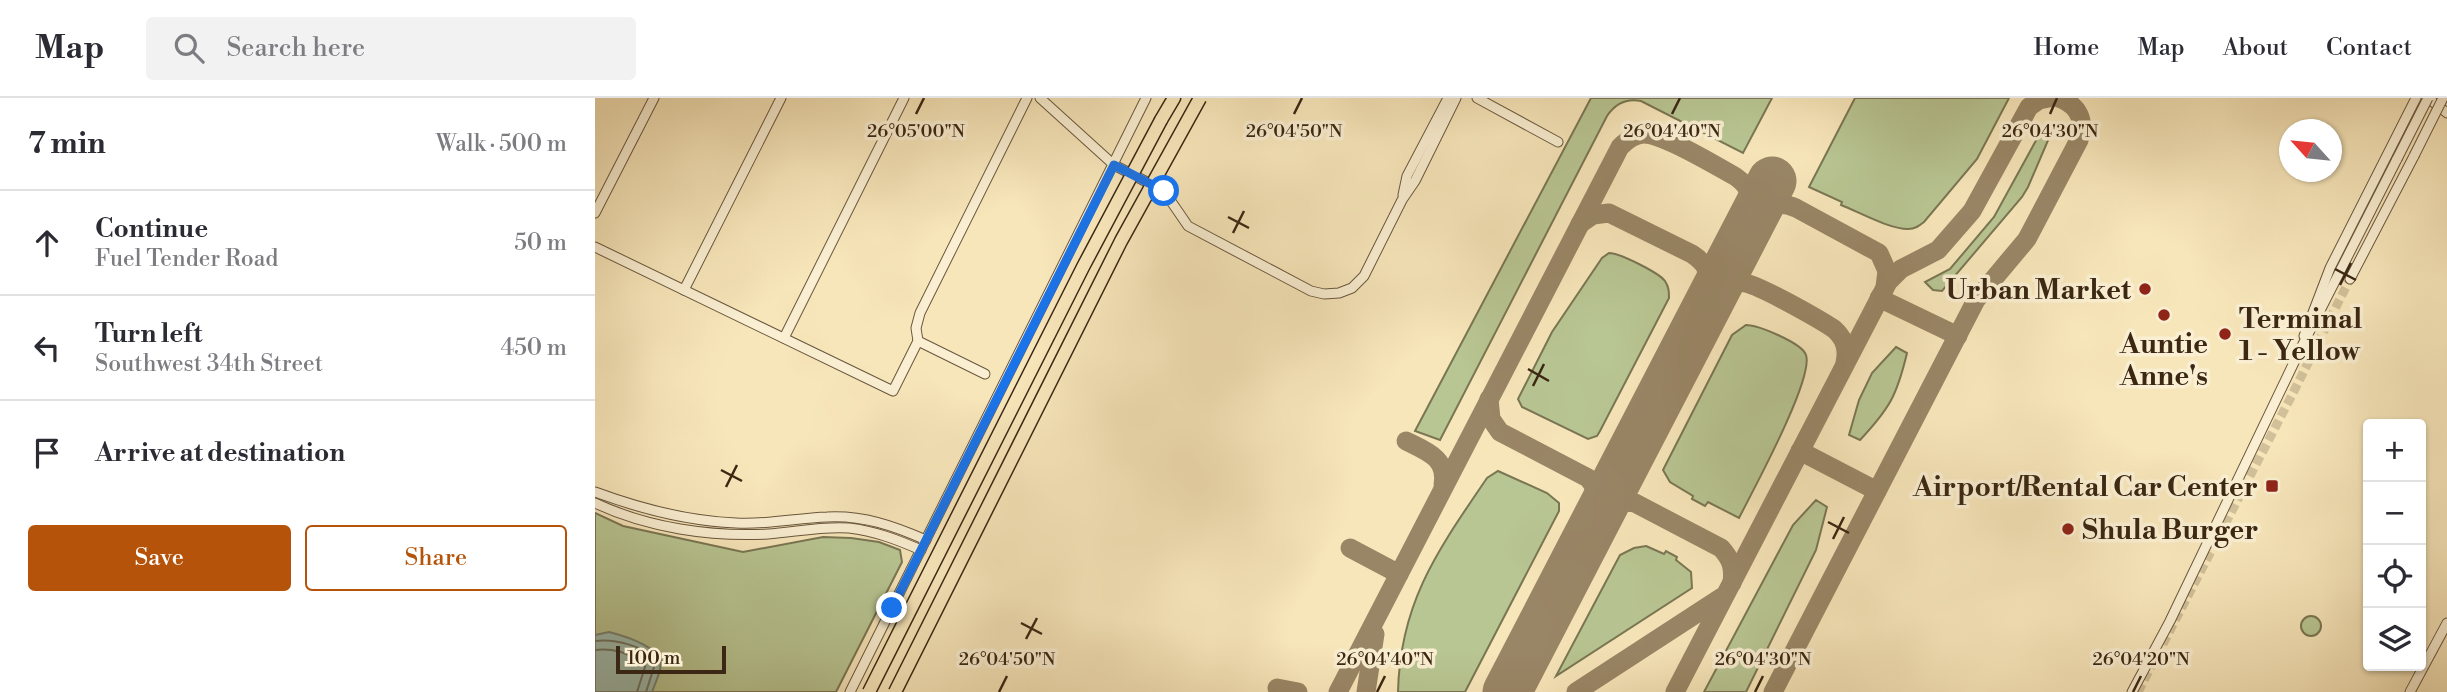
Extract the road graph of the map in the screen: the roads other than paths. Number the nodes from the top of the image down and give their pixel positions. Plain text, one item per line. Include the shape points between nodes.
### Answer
1 (654, 98) edge
2 (781, 98) edge
3 (904, 98) edge
4 (1027, 98) edge
5 (1040, 98) edge
6 (1146, 98) edge
7 (1173, 98) edge
8 (1200, 98) edge
9 (1448, 98) edge
10 (1456, 98) edge
11 (1477, 98) edge
12 (2416, 98) edge
13 (2428, 98) edge
14 (2443, 98) edge
15 (2447, 113) edge
16 (1558, 142) dead end
17 (1114, 165) junction
18 (1402, 200) junction
19 (595, 213) edge
20 (595, 247) edge
21 (2350, 279) tunnel mouth
22 (684, 290) junction
23 (784, 338) junction
24 (918, 341) junction
25 (2298, 354) junction
26 (985, 374) dead end
27 (595, 492) edge
28 (595, 503) edge
29 (926, 540) junction
30 (921, 550) junction
31 (2447, 623) edge
32 (850, 692) edge
33 (869, 692) edge
34 (895, 692) edge
35 (2132, 692) edge
36 (2410, 692) edge

1 - 19 street
2 - 22 street
3 - 23 street
4 - 24 street via 920,313
5 - 17 street
6 - 17 street
7 - 33 highway, bridge via 1088,256
8 - 34 highway, bridge via 1121,241
9 - 18 street via 1407,177
10 - 18 street
11 - 16 street
12 - 25 street via 2330,268
13 - 15 street
13 - 25 street, bridge
14 - 21 street, bridge
17 - 18 street via 1164,191 1188,226 1324,294 1345,291 1364,276
17 - 29 street
20 - 22 street
22 - 23 street
23 - 24 street via 894,391
24 - 26 street
25 - 35 street
27 - 29 street via 694,520 739,524 855,517
28 - 30 street via 683,530 767,534 847,528 890,537
29 - 30 street
30 - 32 street
31 - 36 street

